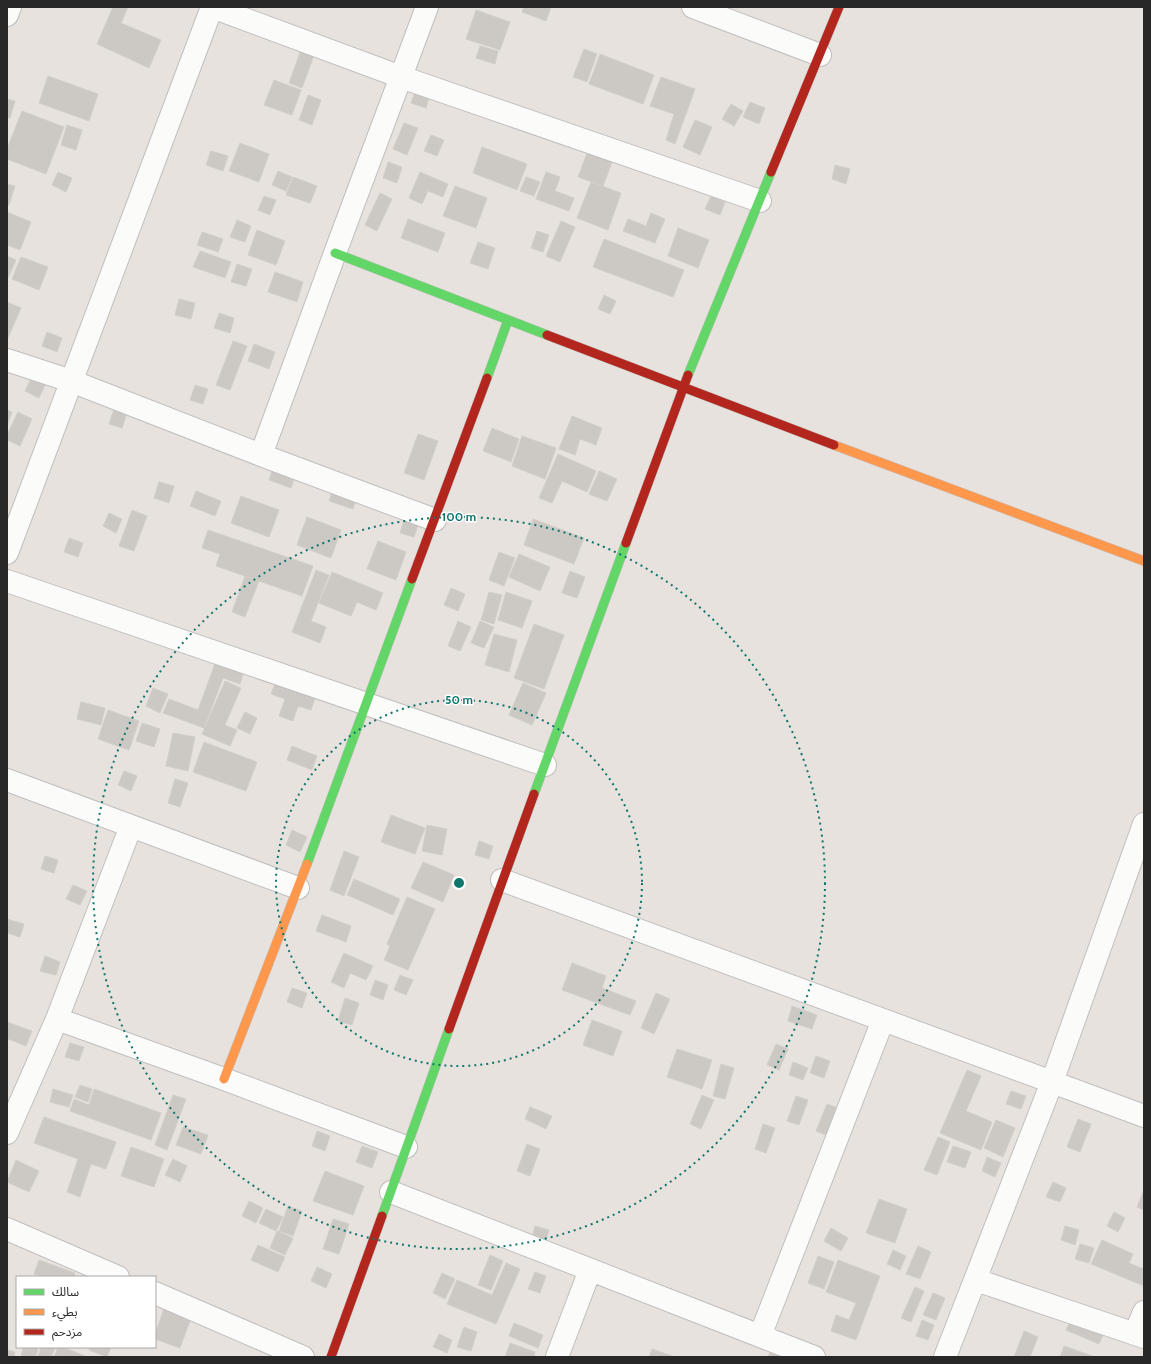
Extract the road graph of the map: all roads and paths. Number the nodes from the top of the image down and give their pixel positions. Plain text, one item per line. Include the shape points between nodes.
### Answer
1 (10, 7) edge
2 (212, 7) edge
3 (427, 7) edge
4 (693, 7) edge
5 (839, 7) edge
6 (7, 15) edge
7 (820, 55) junction
8 (401, 77) junction
9 (760, 201) junction
10 (335, 253) junction
11 (508, 320) junction
12 (7, 360) edge
13 (71, 381) junction
14 (683, 388) junction
15 (261, 455) junction
16 (435, 520) junction
17 (7, 553) edge
18 (1144, 561) edge
19 (7, 581) edge
20 (367, 704) junction
21 (546, 765) junction
22 (7, 780) edge
23 (1144, 824) edge
24 (131, 826) junction
25 (502, 880) junction
26 (298, 888) junction
27 (57, 1019) junction
28 (883, 1020) junction
29 (224, 1079) junction
30 (1052, 1082) junction
31 (1144, 1116) edge
32 (7, 1133) edge
33 (406, 1147) junction
34 (390, 1192) junction
35 (7, 1229) edge
36 (590, 1270) junction
37 (116, 1276) edge
38 (976, 1280) junction
39 (156, 1293) edge
40 (1144, 1312) edge
41 (1139, 1335) edge
42 (760, 1336) junction
43 (303, 1357) edge
44 (331, 1357) edge
45 (557, 1357) edge
46 (814, 1357) edge
47 (945, 1357) edge

1 - 6 street
2 - 8 street
2 - 13 street
3 - 8 street
4 - 7 street
5 - 7 street
7 - 9 street
8 - 9 street
8 - 10 street
9 - 14 street
10 - 11 street
10 - 15 street
11 - 14 street
11 - 16 street
12 - 13 street
13 - 15 street
13 - 17 street
14 - 18 street
14 - 21 street
15 - 16 street
16 - 20 street
19 - 20 street
20 - 21 street
20 - 26 street
21 - 25 street
22 - 24 street
23 - 30 street
24 - 26 street
24 - 27 street
25 - 28 street
25 - 33 street
26 - 29 street
27 - 29 street
27 - 32 street
28 - 30 street
28 - 42 street
29 - 33 street
30 - 31 street
30 - 38 street
33 - 34 street
34 - 36 street
34 - 44 street
35 - 37 street
36 - 42 street
36 - 45 street
38 - 41 street
38 - 47 street
39 - 43 street
40 - 41 street
42 - 46 street

